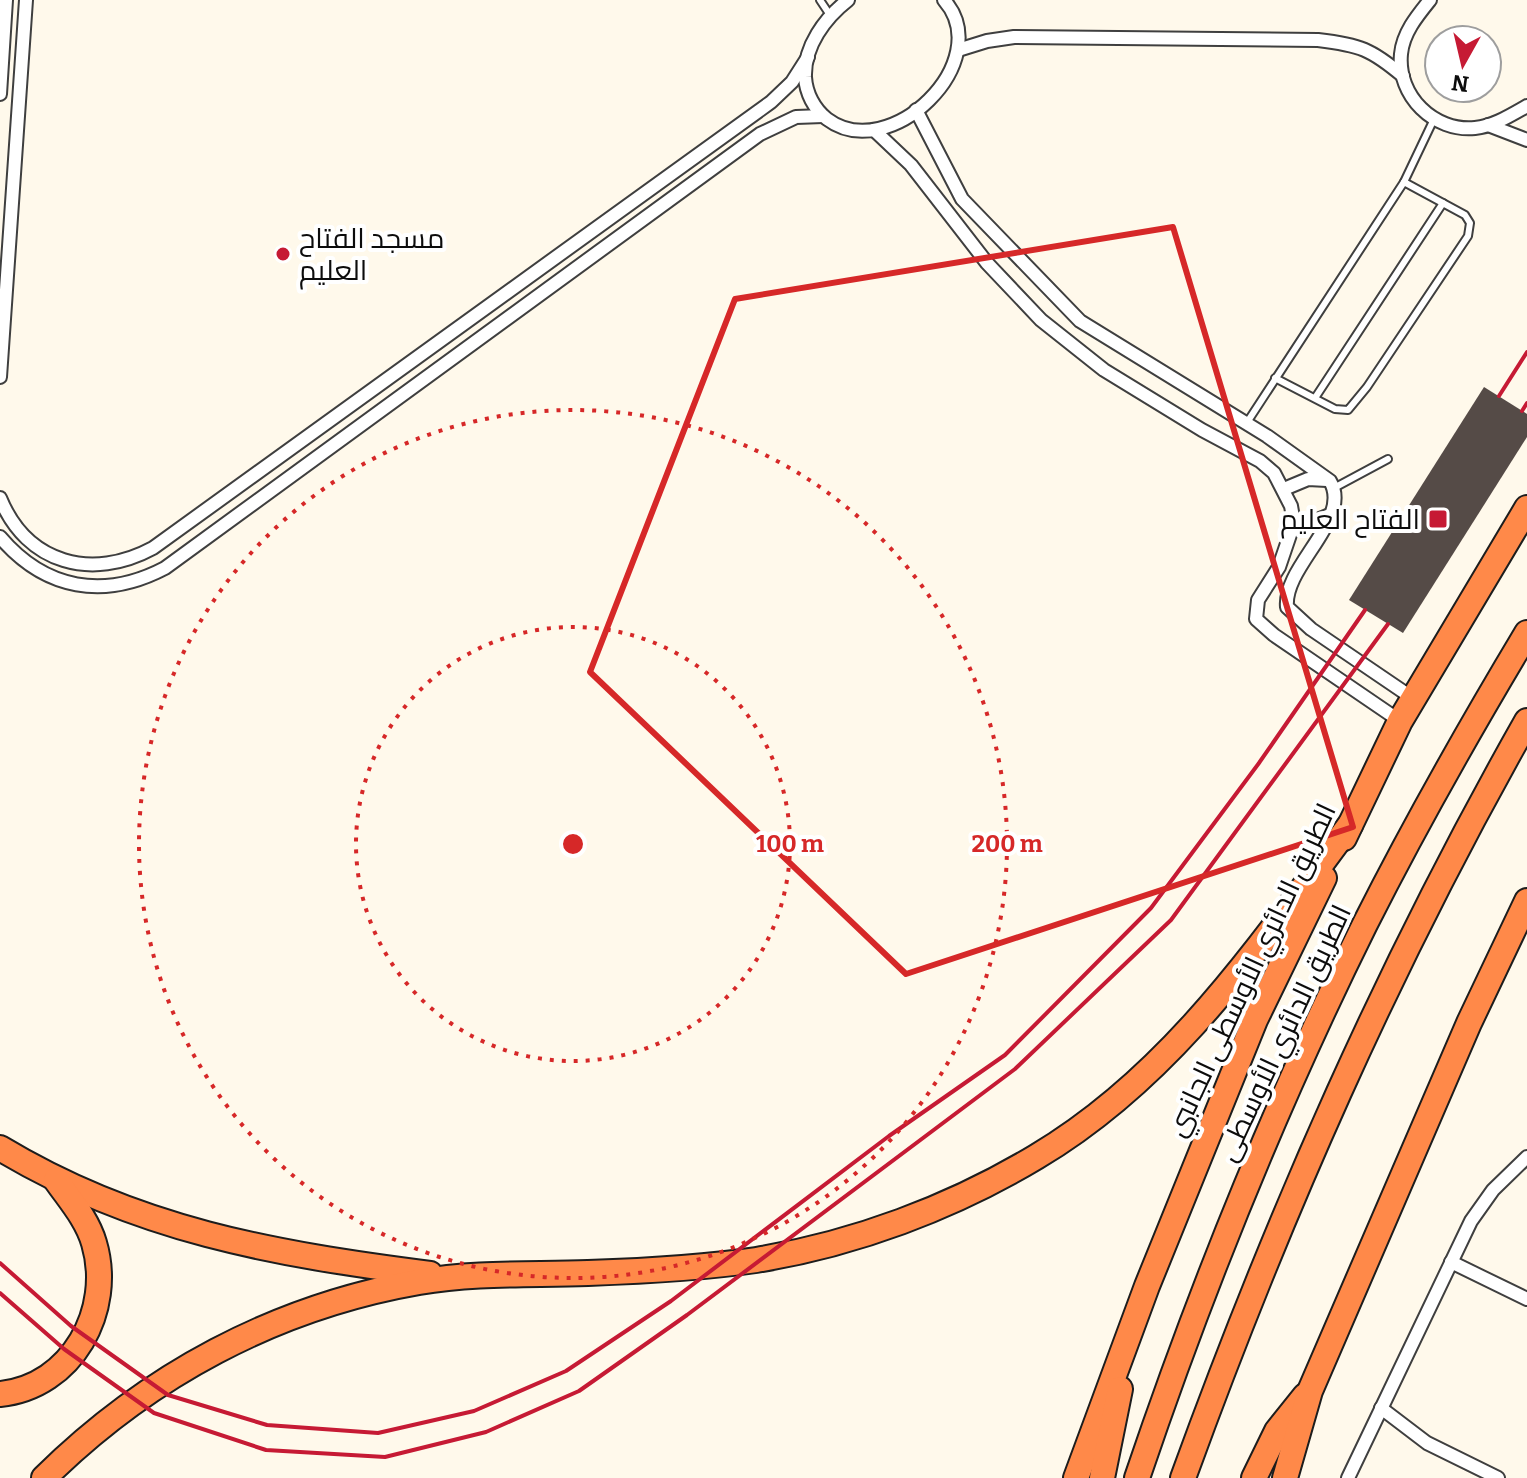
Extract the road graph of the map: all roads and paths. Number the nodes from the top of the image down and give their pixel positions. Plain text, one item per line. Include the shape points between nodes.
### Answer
1 (6, 0) edge
2 (26, 0) edge
3 (820, 0) edge
4 (944, 0) edge
5 (962, 0) edge
6 (1430, 0) edge
7 (845, 1) edge
8 (953, 14) junction
9 (830, 15) junction
10 (958, 50) junction
11 (808, 57) junction
12 (1403, 76) junction
13 (0, 94) edge
14 (1527, 106) edge
15 (916, 110) junction
16 (823, 116) junction
17 (1434, 119) junction
18 (1488, 125) junction
19 (874, 130) junction
20 (1527, 140) edge
21 (1404, 182) junction
22 (1443, 203) junction
23 (0, 377) edge
24 (1275, 378) junction
25 (1315, 398) junction
26 (1246, 424) junction
27 (1388, 459) dead end
28 (1332, 484) junction
29 (1284, 489) junction
30 (0, 498) edge
31 (1527, 508) edge
32 (1332, 514) junction
33 (1294, 523) junction
34 (0, 537) edge
35 (1527, 633) edge
36 (1414, 699) junction
37 (1400, 721) junction
38 (1527, 721) edge
39 (1350, 825) junction
40 (1527, 901) edge
41 (0, 1148) edge
42 (1527, 1157) edge
43 (55, 1179) junction
44 (1451, 1262) junction
45 (460, 1278) junction
46 (1147, 1286) junction
47 (1527, 1299) edge
48 (1310, 1391) junction
49 (0, 1394) edge
50 (1381, 1408) junction
51 (44, 1478) edge
52 (1076, 1478) edge
53 (1102, 1478) edge
54 (1137, 1478) edge
55 (1183, 1478) edge
56 (1254, 1478) edge
57 (1285, 1478) edge
58 (1348, 1478) edge
59 (1498, 1478) edge

1 - 13 street
2 - 23 street
3 - 9 lane
4 - 8 street
5 - 8 street
6 - 12 street via 1406,34
7 - 9 street
8 - 10 street
9 - 11 street
10 - 12 street via 1014,37 1318,40 1375,53
10 - 15 street via 942,84
11 - 16 street via 809,95
11 - 30 street via 771,102 153,548 100,566 53,556 16,528
12 - 17 street via 1411,96
14 - 18 street
15 - 19 street
15 - 26 street via 962,199 1080,321
16 - 19 street via 842,128
16 - 34 street via 796,117 760,134 156,573 107,587 66,582 28,565
17 - 18 street via 1464,128
17 - 21 lane
18 - 20 street
19 - 29 street via 911,165 987,263 1041,320 1104,370 1260,461
21 - 22 lane
21 - 24 lane
22 - 25 lane
22 - 25 lane via 1467,217 1470,227 1444,275 1348,410
24 - 25 lane
24 - 26 lane
26 - 28 street
27 - 28 lane
28 - 29 street via 1308,479
28 - 32 street
29 - 33 street
31 - 36 highway, الطريق الدائري الأوسطى الجانبي
32 - 33 street
32 - 36 street via 1296,573 1287,607
33 - 37 street via 1279,567 1258,600 1256,619
35 - 54 highway, الطريق الدائري الأوسطى via 1365,925 1221,1247
36 - 37 highway, الطريق الدائري الأوسطى الجانبي
37 - 39 highway, الطريق الدائري الأوسطى الجانبي
38 - 55 highway via 1412,934 1320,1129
39 - 45 highway via 1245,967 1174,1047 1064,1139 973,1190 869,1232 755,1260
39 - 46 highway, الطريق الدائري الأوسطى الجانبي via 1255,1020
40 - 48 highway
41 - 43 highway
42 - 44 street via 1484,1201
43 - 45 highway via 153,1220 220,1239
43 - 49 highway via 84,1219 95,1245 99,1287 94,1314 83,1340 56,1372 33,1386
44 - 47 street
44 - 50 street
45 - 51 highway via 348,1298 243,1337 153,1387
46 - 52 highway, الطريق الدائري الأوسطى الجانبي
46 - 53 highway
48 - 56 highway via 1277,1431
48 - 57 highway
50 - 58 street
50 - 59 street via 1427,1443

